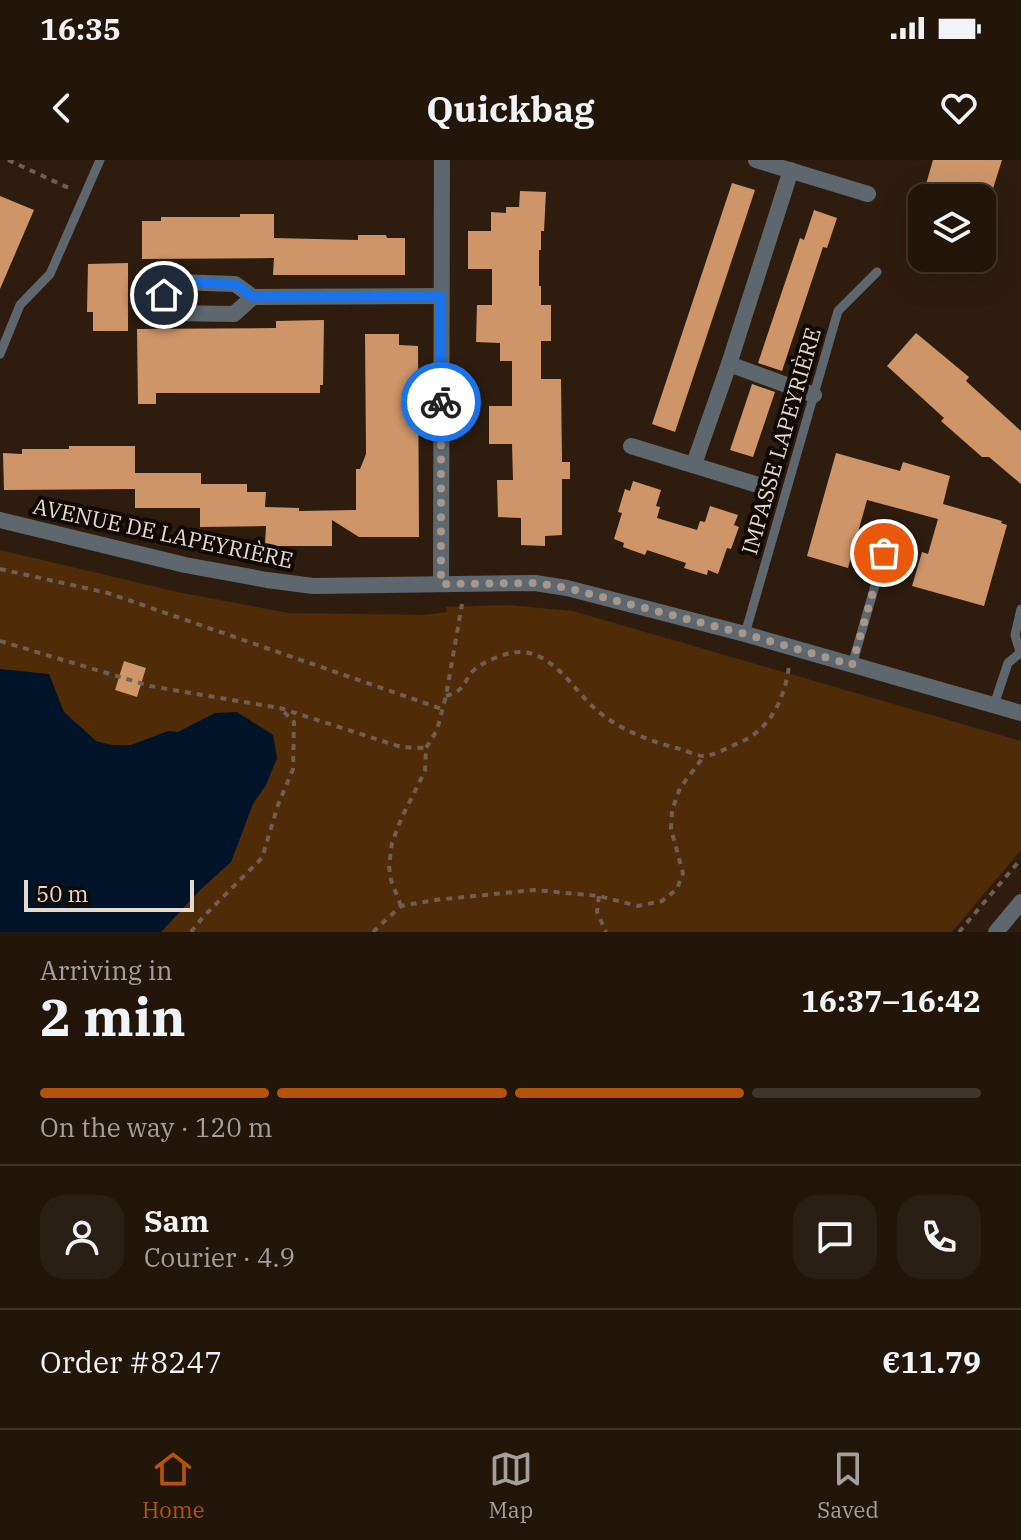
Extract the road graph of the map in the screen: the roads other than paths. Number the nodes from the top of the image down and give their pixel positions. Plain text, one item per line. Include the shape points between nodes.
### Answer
1 (100, 160) edge
2 (442, 160) edge
3 (756, 160) edge
4 (791, 170) junction
5 (868, 194) dead end
6 (877, 272) dead end
7 (441, 296) junction
8 (253, 297) junction
9 (0, 354) edge
10 (729, 364) junction
11 (814, 395) junction
12 (631, 446) dead end
13 (694, 464) junction
14 (758, 485) dead end
15 (0, 520) edge
16 (892, 527) dead end
17 (441, 584) junction
18 (1021, 609) edge
19 (745, 634) junction
20 (1020, 652) edge
21 (852, 665) junction
22 (994, 705) junction
23 (1021, 713) edge
24 (1021, 902) edge
25 (996, 932) edge

1 - 9 lane via 50,274 20,305
2 - 7 street
3 - 4 street
4 - 5 street
4 - 10 street
6 - 11 lane, IMPASSE LAPEYRIÈRE via 838,311
7 - 8 street
7 - 17 street
8 - 8 street via 234,314 172,313 163,303 177,282 235,284
10 - 11 street
10 - 13 street
11 - 19 lane, IMPASSE LAPEYRIÈRE
12 - 13 street
13 - 14 street
15 - 17 street, AVENUE DE LAPEYRIÈRE via 267,580 313,586
16 - 21 lane
17 - 19 street, AVENUE DE LAPEYRIÈRE via 567,588
18 - 20 lane via 1015,635
19 - 21 street, AVENUE DE LAPEYRIÈRE
20 - 22 lane via 1008,663
21 - 22 street, AVENUE DE LAPEYRIÈRE
22 - 23 street, AVENUE DE LAPEYRIÈRE
24 - 25 street

